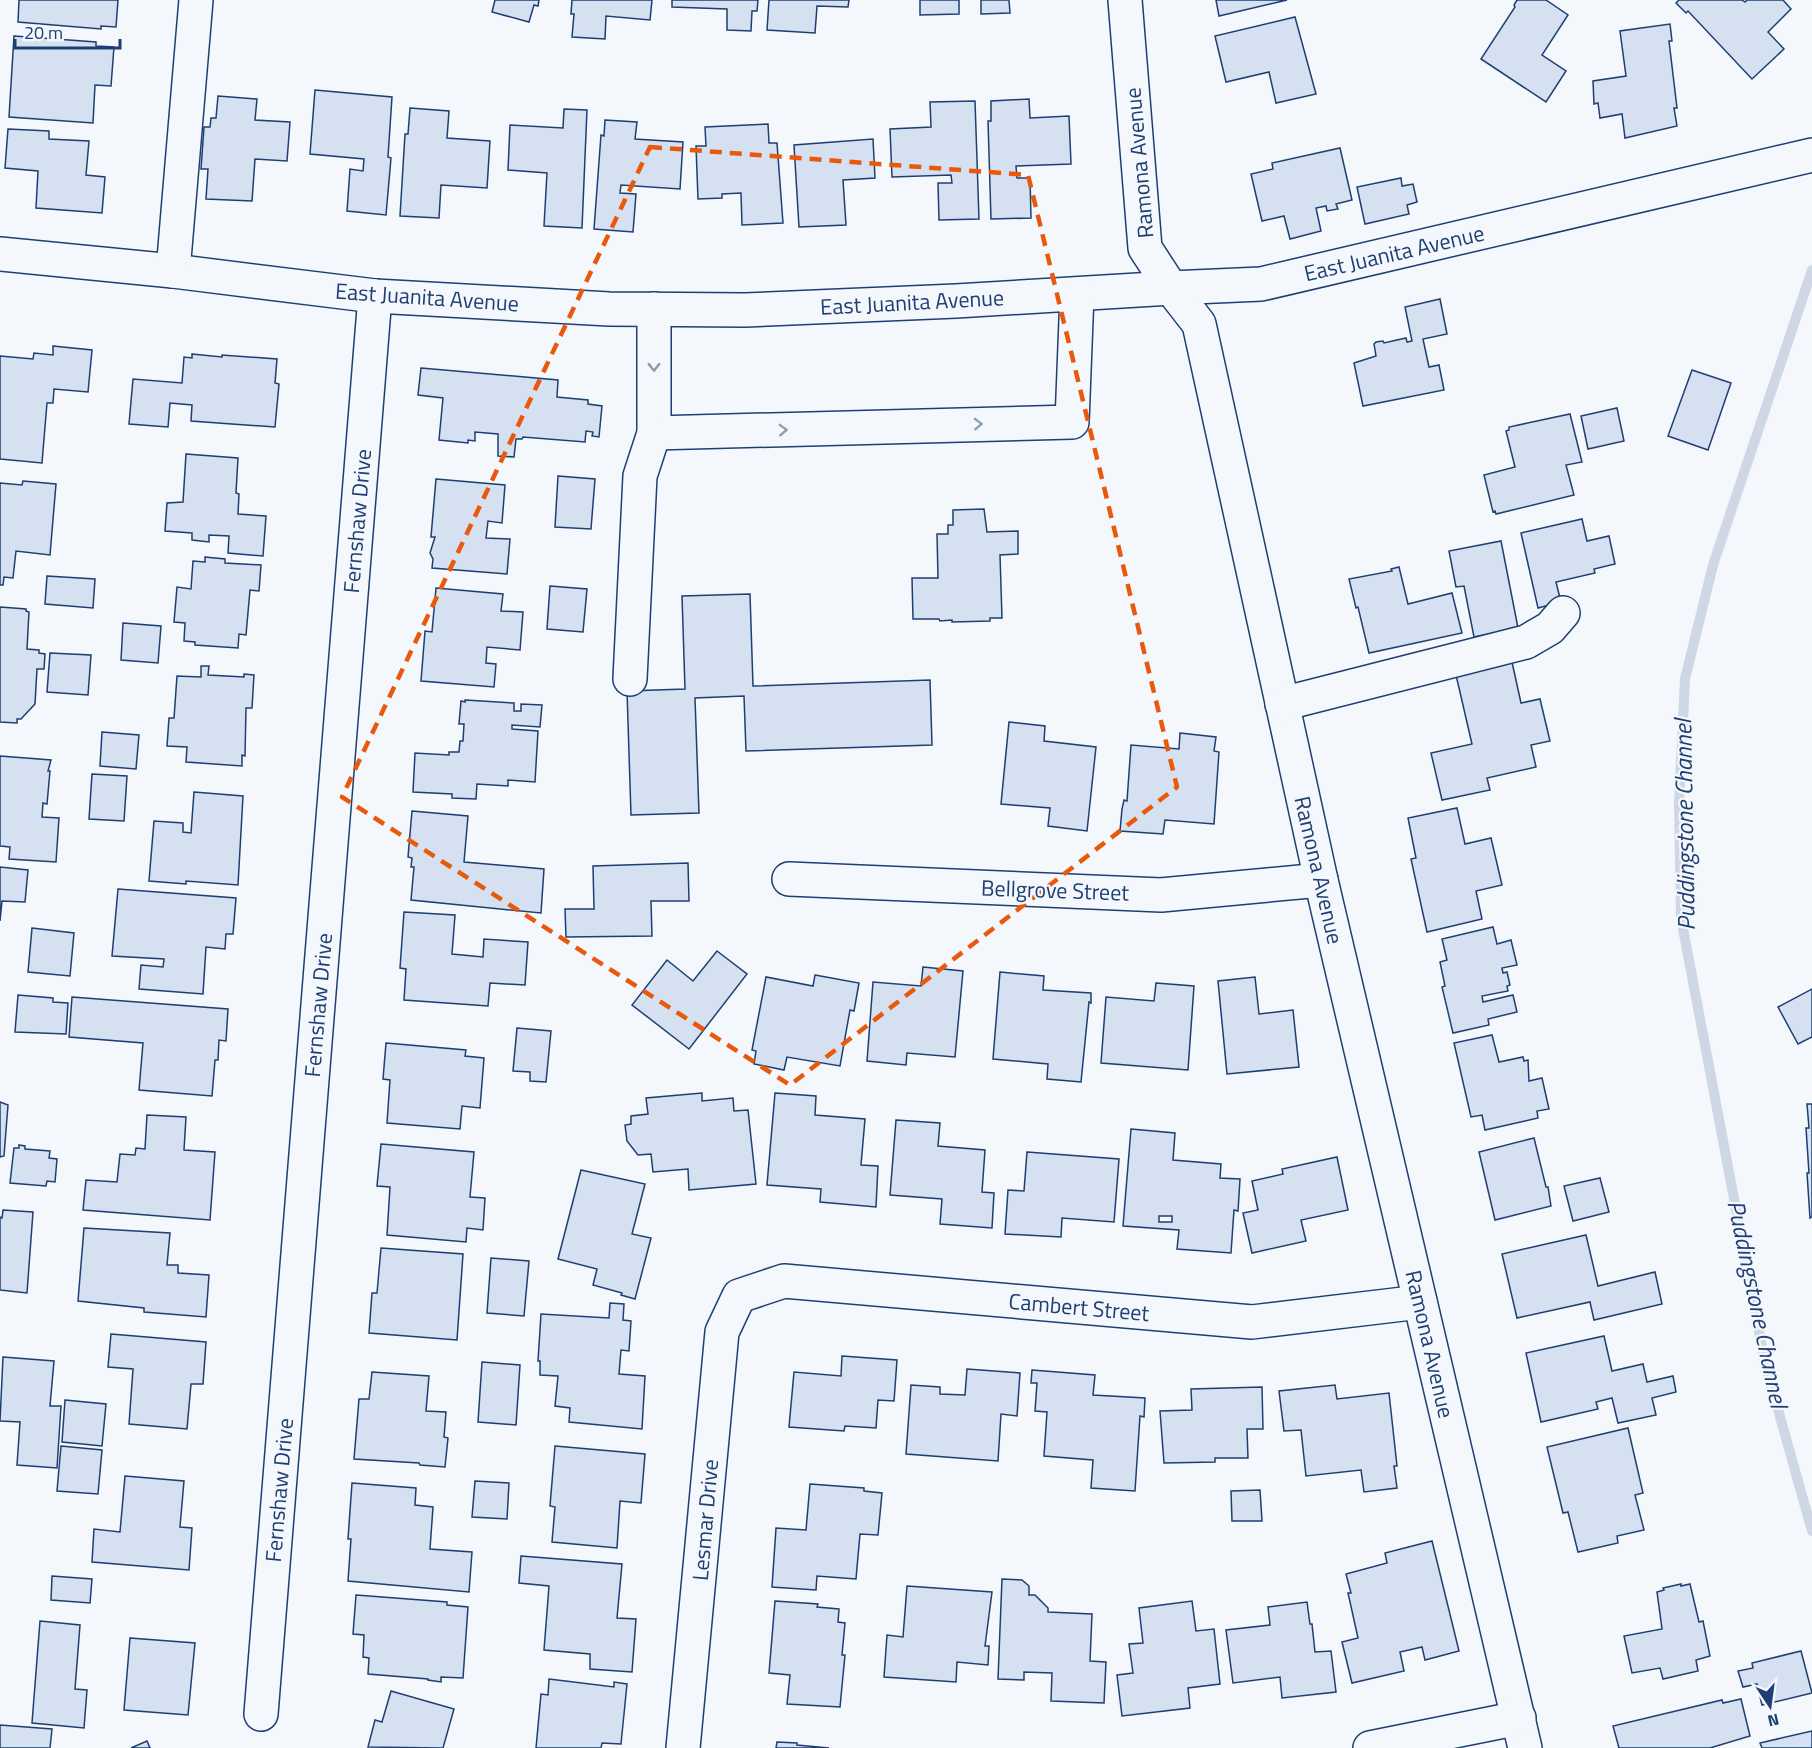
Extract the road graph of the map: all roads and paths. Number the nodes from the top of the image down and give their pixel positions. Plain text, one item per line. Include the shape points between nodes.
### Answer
1 (196, 0) edge
2 (1125, 0) edge
3 (1812, 155) edge
4 (0, 254) edge
5 (172, 271) junction
6 (1171, 288) junction
7 (1077, 294) junction
8 (375, 296) junction
9 (654, 309) junction
10 (654, 433) junction
11 (1563, 613) dead end
12 (630, 679) dead end
13 (1282, 704) junction
14 (789, 879) dead end
15 (1321, 880) junction
16 (739, 1296) joint
17 (1420, 1302) junction
18 (261, 1714) dead end
19 (1522, 1733) edge
20 (683, 1748) edge
21 (1370, 1748) edge

1 - 5 street
2 - 6 street, Ramona Avenue via 1145,248
3 - 6 street, East Juanita Avenue via 1261,284
4 - 5 street, East Juanita Avenue
5 - 8 street, East Juanita Avenue
6 - 7 street, East Juanita Avenue
6 - 13 street, Ramona Avenue via 1199,324
7 - 9 street, East Juanita Avenue via 746,310
10 -> 7 street via 1072,422
8 - 9 street, East Juanita Avenue
8 - 18 street, Fernshaw Drive
9 -> 10 street
10 - 12 street via 640,476
11 - 13 street via 1550,628 1526,642
13 - 15 street, Ramona Avenue
14 - 15 street, Bellgrove Street via 1161,895
15 - 17 street, Ramona Avenue
16 - 17 street, Cambert Street via 784,1281 1252,1322
16 - 20 street, Lesmar Drive via 722,1332
17 - 19 street, Ramona Avenue
19 - 21 street

